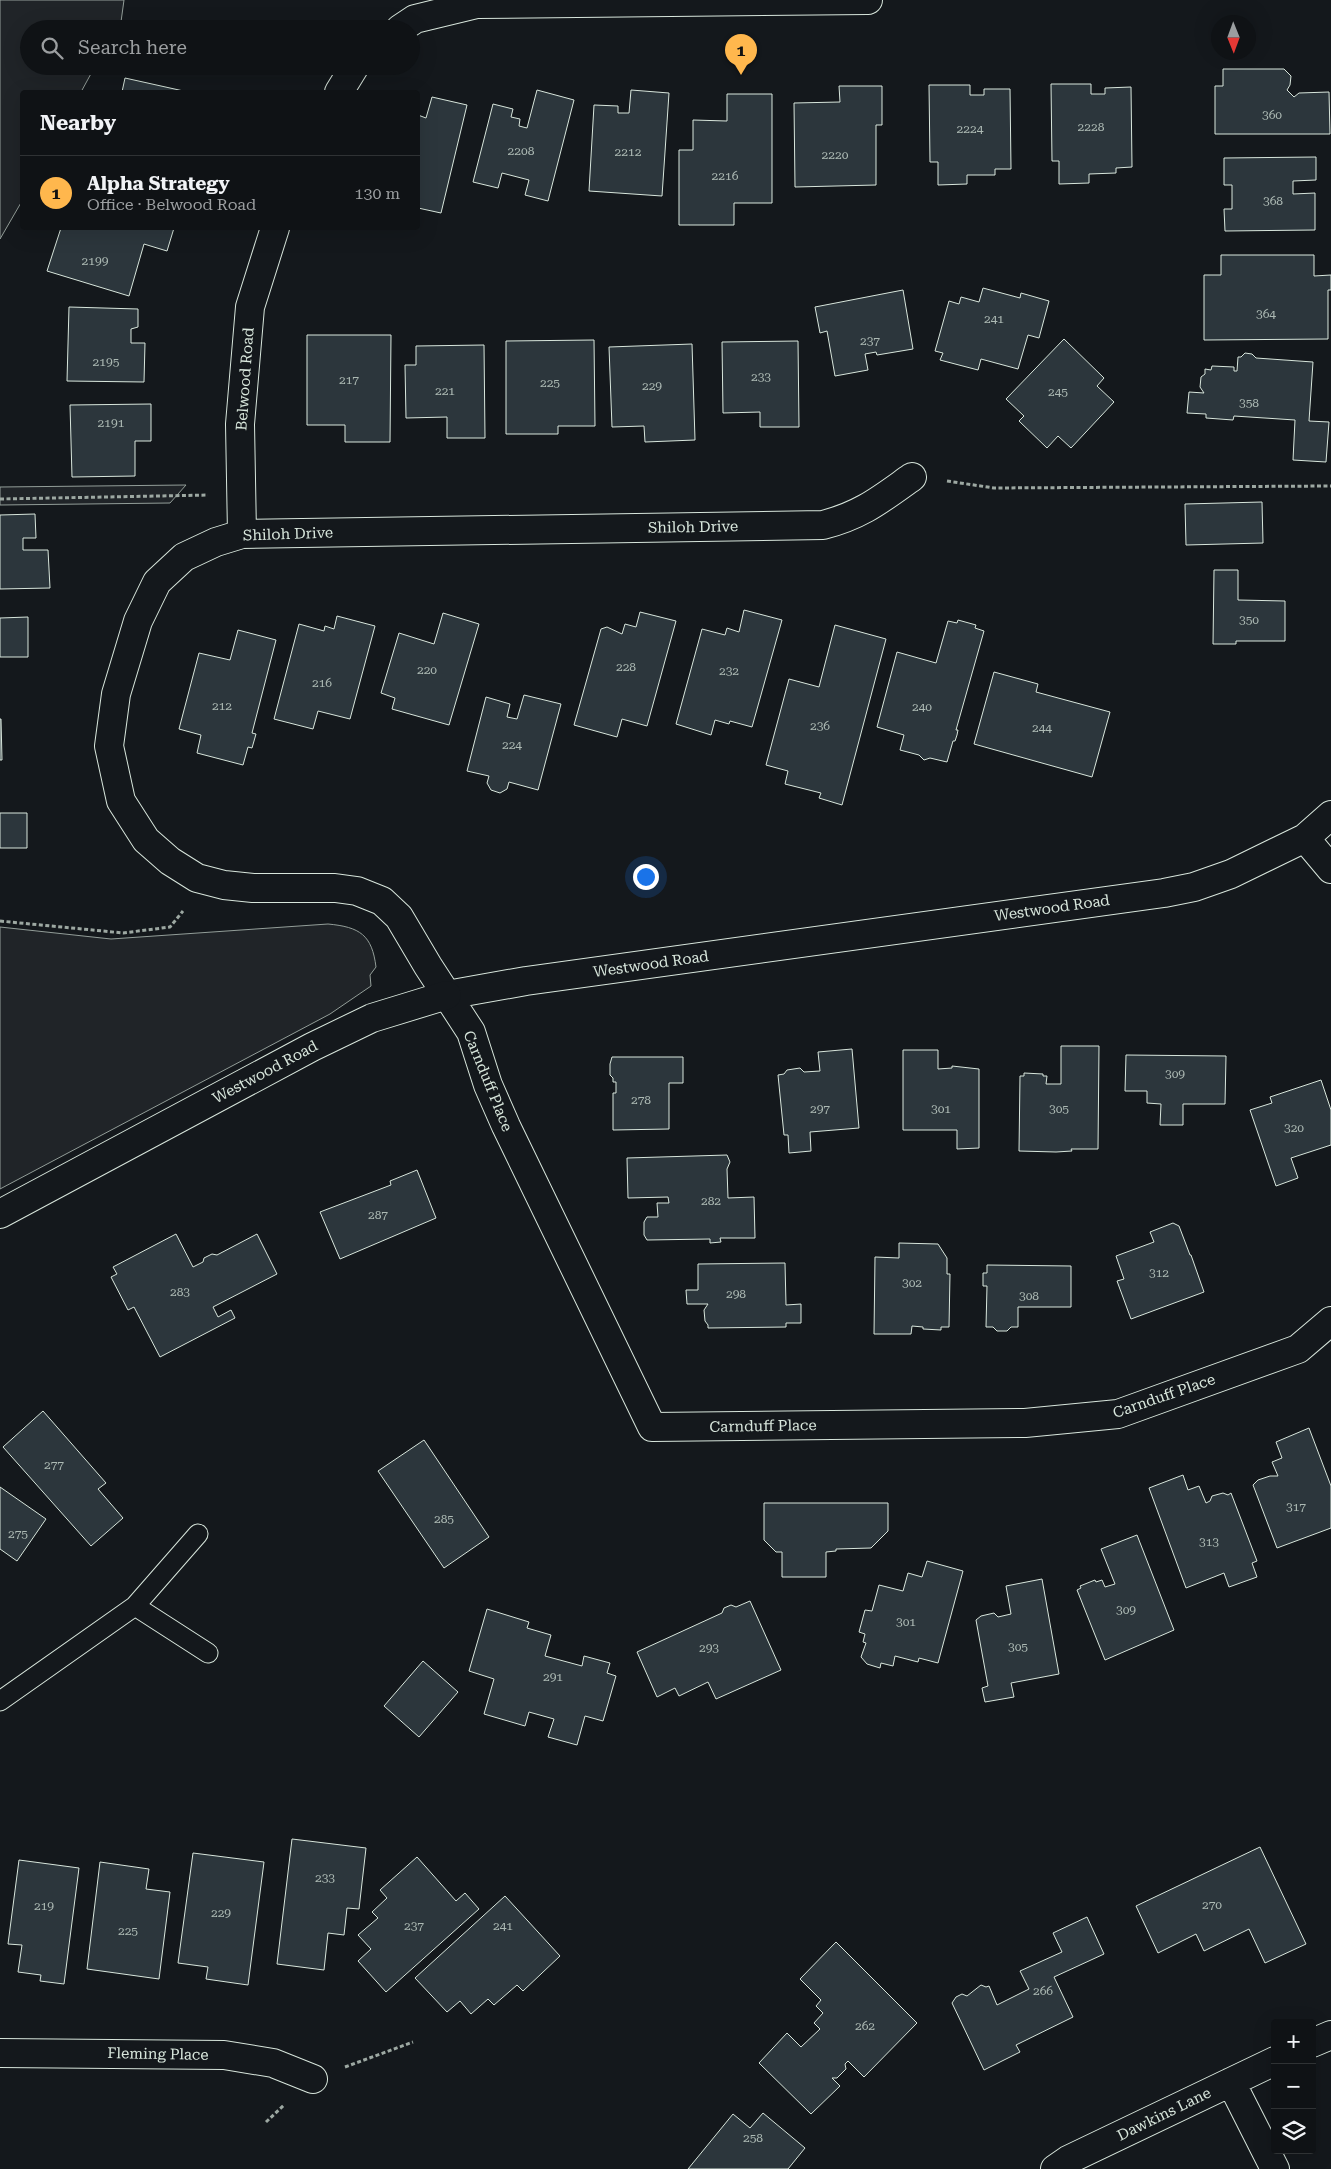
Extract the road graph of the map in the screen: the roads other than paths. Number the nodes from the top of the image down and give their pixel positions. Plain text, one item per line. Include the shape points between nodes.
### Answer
1 (835, 0) edge
2 (868, 0) edge
3 (414, 20) edge
4 (349, 75) edge
5 (340, 90) edge
6 (274, 230) edge
7 (912, 477) road end
8 (242, 534) junction
9 (1331, 815) edge
10 (1305, 838) junction
11 (1331, 869) edge
12 (447, 995) junction
13 (0, 1214) edge
14 (1331, 1321) edge
15 (198, 1534) dead end
16 (135, 1606) junction
17 (208, 1653) dead end
18 (0, 1701) edge
19 (1331, 2034) edge
20 (1316, 2041) edge
21 (0, 2052) edge
22 (1271, 2063) edge
23 (313, 2079) dead end
24 (1231, 2082) junction
25 (1055, 2169) edge
26 (1275, 2169) edge

1 - 2 street
1 - 3 street via 477,4
4 - 5 street
6 - 8 street, Belwood Road via 250,307 240,424
7 - 8 street, Shiloh Drive via 870,507 823,525
8 - 12 street, Shiloh Drive via 184,557 157,582 138,620 116,694 109,746 120,801 146,840 197,878 254,888 335,888 357,891 382,901 399,917
9 - 10 street, Westwood Road
10 - 11 street
10 - 12 street, Westwood Road via 1217,880 1164,893 526,981
12 - 13 street, Westwood Road via 372,1018 312,1046
12 - 14 street, Carnduff Place via 471,1032 488,1085 506,1126 652,1427 1024,1423 1118,1414 1298,1349
15 - 16 lane
16 - 17 lane
16 - 18 lane
19 - 20 street
21 - 23 street, Fleming Place via 224,2055 273,2063
22 - 24 street, Dawkins Lane
24 - 25 street, Dawkins Lane
24 - 26 street

